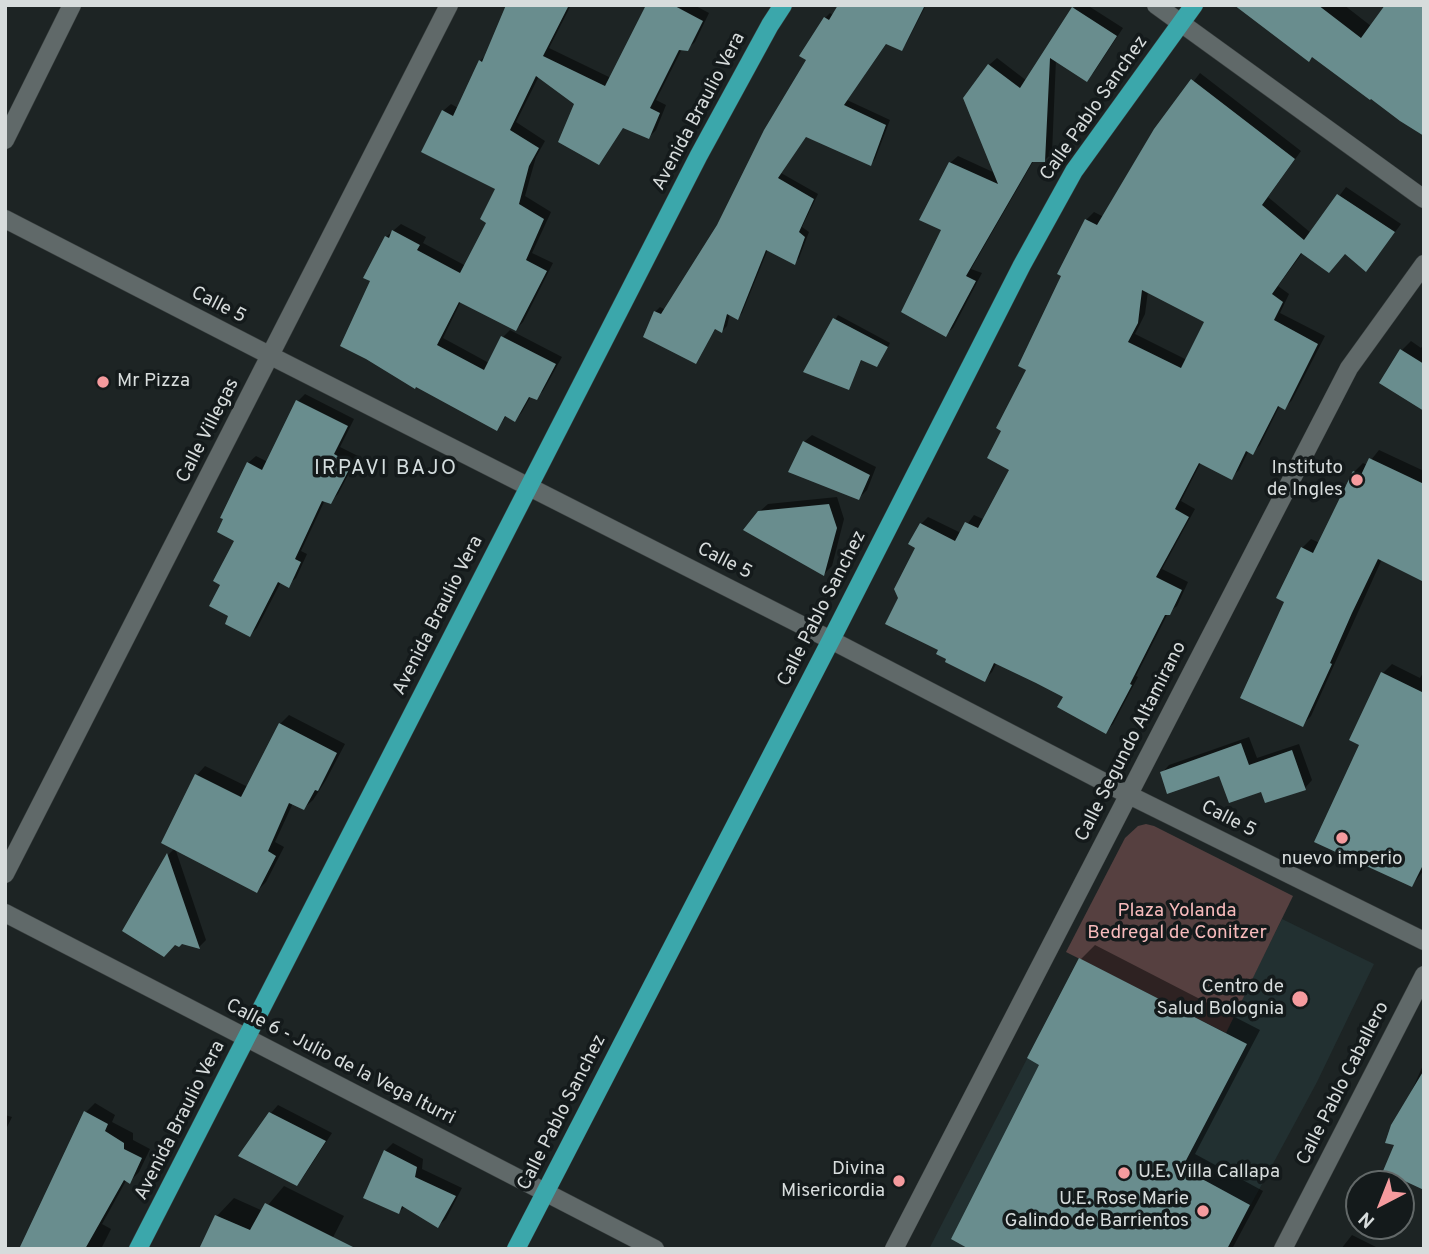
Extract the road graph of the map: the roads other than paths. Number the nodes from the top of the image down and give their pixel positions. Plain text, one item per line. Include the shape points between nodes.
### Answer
1 (72, 5) edge
2 (449, 5) edge
3 (783, 5) edge
4 (1156, 5) edge
5 (1194, 5) edge
6 (1181, 23) junction
7 (5, 140) edge
8 (1424, 199) edge
9 (5, 219) edge
10 (1424, 264) edge
11 (271, 356) junction
12 (530, 487) junction
13 (831, 640) junction
14 (1129, 795) junction
15 (5, 874) edge
16 (5, 913) edge
17 (1424, 941) edge
18 (1424, 975) edge
19 (247, 1038) junction
20 (546, 1193) junction
21 (138, 1249) edge
22 (516, 1249) edge
23 (655, 1249) edge
24 (894, 1249) edge
25 (1283, 1249) edge

1 - 7 street
2 - 11 street, Calle Villegas
3 - 12 main road, Avenida Braulio Vera via 699,155
4 - 6 street
5 - 6 main road, Calle Pablo Sanchez
6 - 8 street
6 - 13 main road, Calle Pablo Sanchez via 1074,171
9 - 11 street, Calle 5
10 - 14 street, Calle Segundo Altamirano via 1349,368
11 - 12 street, Calle 5
11 - 15 street, Calle Villegas
12 - 13 street, Calle 5
12 - 19 main road, Avenida Braulio Vera
13 - 14 street, Calle 5
13 - 20 main road, Calle Pablo Sanchez
14 - 17 street, Calle 5
14 - 24 street, Calle Segundo Altamirano
16 - 19 street, Calle 6 - Julio de la Vega Iturri
18 - 25 street, Calle Pablo Caballero
19 - 20 street, Calle 6 - Julio de la Vega Iturri
19 - 21 main road, Avenida Braulio Vera
20 - 22 main road, Calle Pablo Sanchez
20 - 23 street, Calle 6 - Julio de la Vega Iturri

